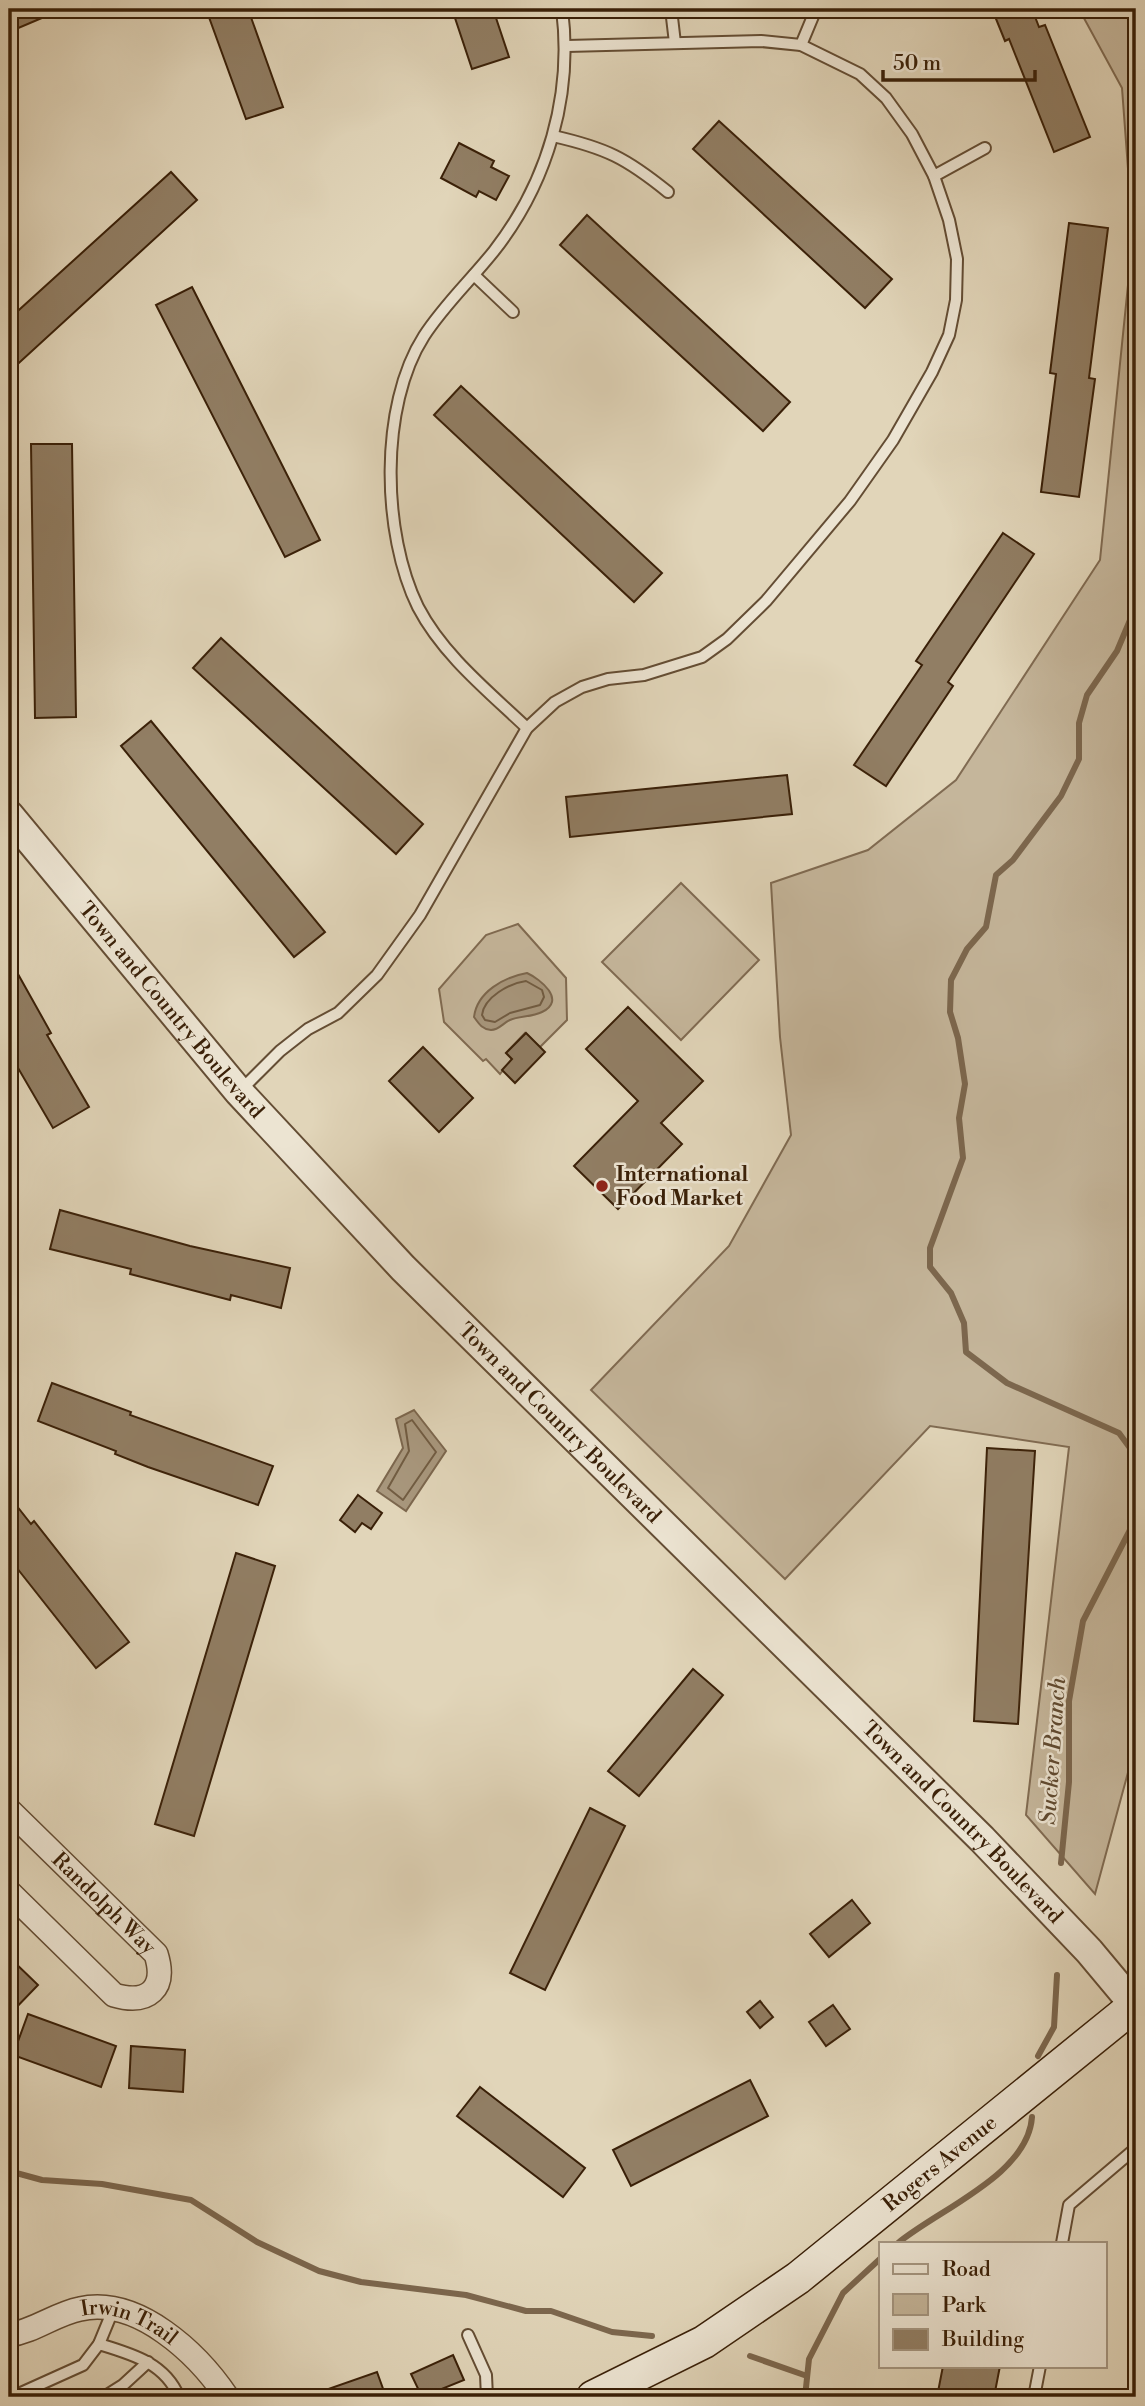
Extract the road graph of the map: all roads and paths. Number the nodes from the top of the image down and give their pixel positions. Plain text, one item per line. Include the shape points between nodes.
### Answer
1 (562, 9) edge
2 (671, 9) edge
3 (816, 9) edge
4 (675, 43) junction
5 (802, 45) junction
6 (567, 46) junction
7 (554, 136) junction
8 (985, 148) dead end
9 (934, 176) junction
10 (668, 192) dead end
11 (474, 275) junction
12 (513, 312) dead end
13 (527, 728) junction
14 (9, 815) edge
15 (239, 1092) junction
16 (9, 1810) edge
17 (9, 1892) edge
18 (1136, 2006) edge
19 (1136, 2148) edge
20 (1062, 2242) edge
21 (113, 2310) junction
22 (9, 2335) edge
23 (468, 2335) dead end
24 (99, 2344) junction
25 (148, 2362) junction
26 (1040, 2368) edge
27 (12, 2397) edge
28 (104, 2397) edge
29 (178, 2397) edge
30 (227, 2397) edge
31 (487, 2397) edge
32 (593, 2397) edge
33 (1034, 2397) edge

1 - 6 lane
2 - 4 lane
3 - 5 lane
4 - 5 lane
4 - 6 lane
5 - 9 lane via 860,74 886,98
6 - 7 lane
7 - 10 lane via 617,154
7 - 11 lane via 539,180 518,218
8 - 9 lane
9 - 13 lane via 957,259 949,335 893,440 850,501 766,601 702,657 582,687 555,702
11 - 12 lane
11 - 13 lane via 422,338 404,379 394,422 394,520 402,565 418,607 452,654
13 - 15 lane via 420,915 377,975 338,1013 280,1051
14 - 15 street, Town and Country Boulevard
15 - 18 street, Town and Country Boulevard via 403,1269 982,1839
16 - 17 street, Randolph Way via 156,1954 159,1983 140,1998 114,1995
18 - 32 main road, Rogers Avenue via 798,2278 704,2342
19 - 20 lane via 1069,2206
21 - 22 street, Irwin Trail via 81,2309
21 - 24 lane
21 - 30 street, Irwin Trail via 150,2323 205,2368
23 - 31 lane via 486,2375
24 - 25 lane
24 - 27 lane via 83,2365
25 - 28 lane
25 - 29 lane via 175,2386
26 - 33 lane

